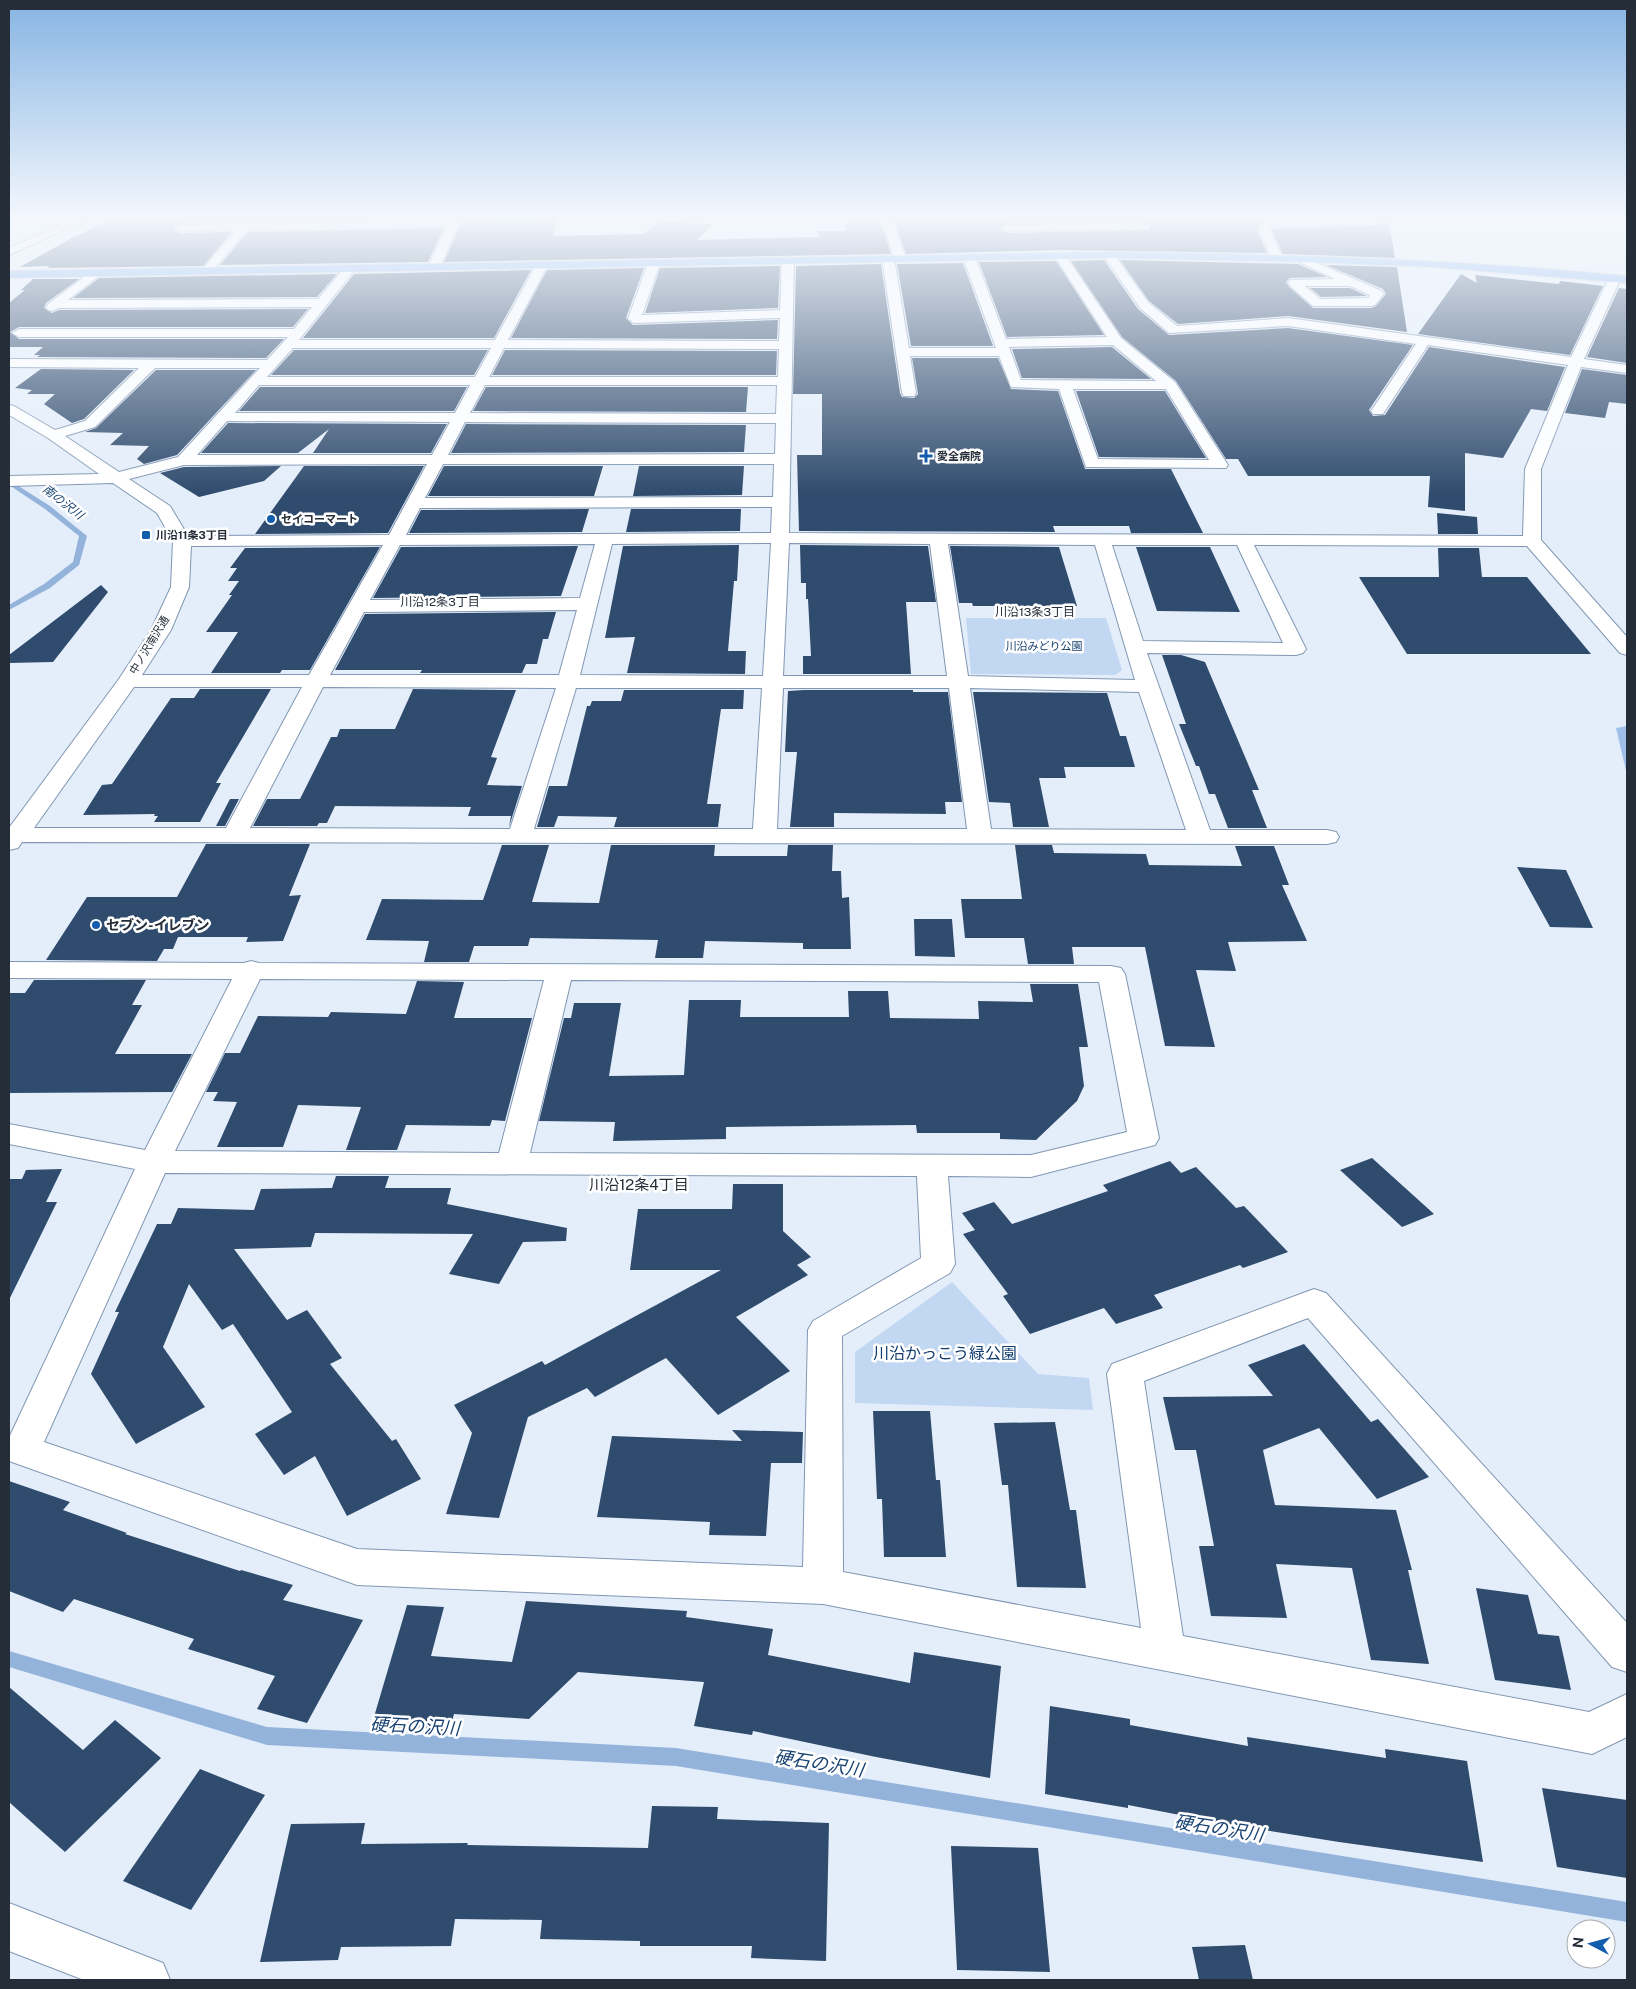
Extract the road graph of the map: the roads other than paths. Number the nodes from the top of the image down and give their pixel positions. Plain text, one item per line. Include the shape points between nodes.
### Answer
1 (49, 310) edge
2 (316, 310) edge
3 (518, 310) edge
4 (637, 310) edge
5 (787, 310) edge
6 (900, 310) edge
7 (989, 310) edge
8 (1096, 310) edge
9 (1150, 310) edge
10 (1604, 310) edge
11 (787, 314) junction
12 (14, 336) edge
13 (293, 338) junction
14 (1116, 341) junction
15 (1424, 341) junction
16 (499, 345) junction
17 (786, 345) junction
18 (1003, 348) junction
19 (904, 352) junction
20 (1576, 362) junction
21 (9, 363) edge
22 (151, 364) junction
23 (270, 364) junction
24 (1627, 369) edge
25 (481, 380) junction
26 (255, 381) junction
27 (784, 381) junction
28 (1065, 385) junction
29 (1170, 385) junction
30 (909, 393) dead end
31 (9, 409) edge
32 (1378, 411) dead end
33 (223, 417) junction
34 (460, 418) junction
35 (784, 419) junction
36 (53, 435) junction
37 (438, 459) junction
38 (782, 459) junction
39 (184, 460) junction
40 (115, 478) junction
41 (9, 481) edge
42 (781, 502) junction
43 (415, 503) junction
44 (605, 538) junction
45 (780, 538) junction
46 (938, 538) junction
47 (395, 539) junction
48 (1102, 540) junction
49 (1243, 540) junction
50 (1532, 541) junction
51 (182, 542) junction
52 (588, 604) junction
53 (358, 606) junction
54 (1134, 647) junction
55 (1627, 649) edge
56 (128, 680) junction
57 (316, 681) junction
58 (568, 681) junction
59 (773, 682) junction
60 (960, 682) junction
61 (1147, 686) junction
62 (234, 835) junction
63 (520, 836) junction
64 (764, 836) junction
65 (980, 837) junction
66 (1201, 837) junction
67 (1326, 838) dead end
68 (12, 839) edge
69 (251, 969) junction
70 (9, 970) edge
71 (560, 971) junction
72 (9, 1134) edge
73 (154, 1162) junction
74 (512, 1164) junction
75 (932, 1166) junction
76 (823, 1586) junction
77 (1165, 1652) junction
78 (1627, 1653) edge
79 (1627, 1714) edge
80 (9, 1927) edge
81 (137, 1979) edge

1 - 12 street
2 - 13 street
3 - 16 street
4 - 11 street via 634,319
5 - 11 street
6 - 19 street
7 - 18 street
8 - 14 street
9 - 15 street via 1174,330 1288,322
10 - 20 street
11 - 17 street
12 - 13 street
13 - 16 street
13 - 23 street
14 - 18 street
14 - 29 street
15 - 20 street
15 - 32 street
16 - 17 street
16 - 25 street
17 - 27 street
18 - 19 street
18 - 28 street via 1016,384
19 - 30 street
20 - 24 street
20 - 50 street via 1533,470
21 - 22 street
22 - 23 street
22 - 36 street via 90,424
23 - 26 street
25 - 26 street
25 - 27 street
25 - 34 street
26 - 33 street
27 - 35 street
28 - 29 street
28 - 29 street via 1092,464 1220,465
31 - 36 street
33 - 34 street
33 - 39 street
34 - 35 street
34 - 37 street
35 - 38 street
36 - 40 street
37 - 38 street
37 - 39 street
37 - 43 street
38 - 42 street
39 - 40 street
40 - 41 street
40 - 51 street via 164,510
42 - 43 street
42 - 45 street
43 - 47 street
44 - 45 street
44 - 47 street
44 - 52 street
45 - 46 street
45 - 59 street
46 - 48 street
46 - 60 street
47 - 51 street
47 - 53 street
48 - 49 street
48 - 54 street
49 - 50 street
49 - 54 street via 1296,649
50 - 55 street
51 - 56 street, 中ノ沢南沢通 via 180,587 161,630
52 - 53 street
52 - 58 street
53 - 57 street
54 - 61 street
56 - 57 street
56 - 68 street, 中ノ沢南沢通
57 - 58 street
57 - 62 street
58 - 59 street
58 - 63 street
59 - 60 street
59 - 64 street
60 - 61 street
60 - 65 street
61 - 66 street
62 - 63 street
62 - 68 street
63 - 64 street
64 - 65 street
65 - 66 street
66 - 67 street
69 - 70 street
69 - 71 street
69 - 73 street
71 - 74 street
71 - 75 street via 1111,974 1144,1138 1031,1166
72 - 73 street
73 - 74 street
73 - 76 street via 22,1450 357,1567
74 - 75 street
75 - 76 street via 938,1264 826,1330
76 - 77 street
77 - 78 street via 1125,1374 1314,1302
77 - 79 street via 1592,1733
80 - 81 street

